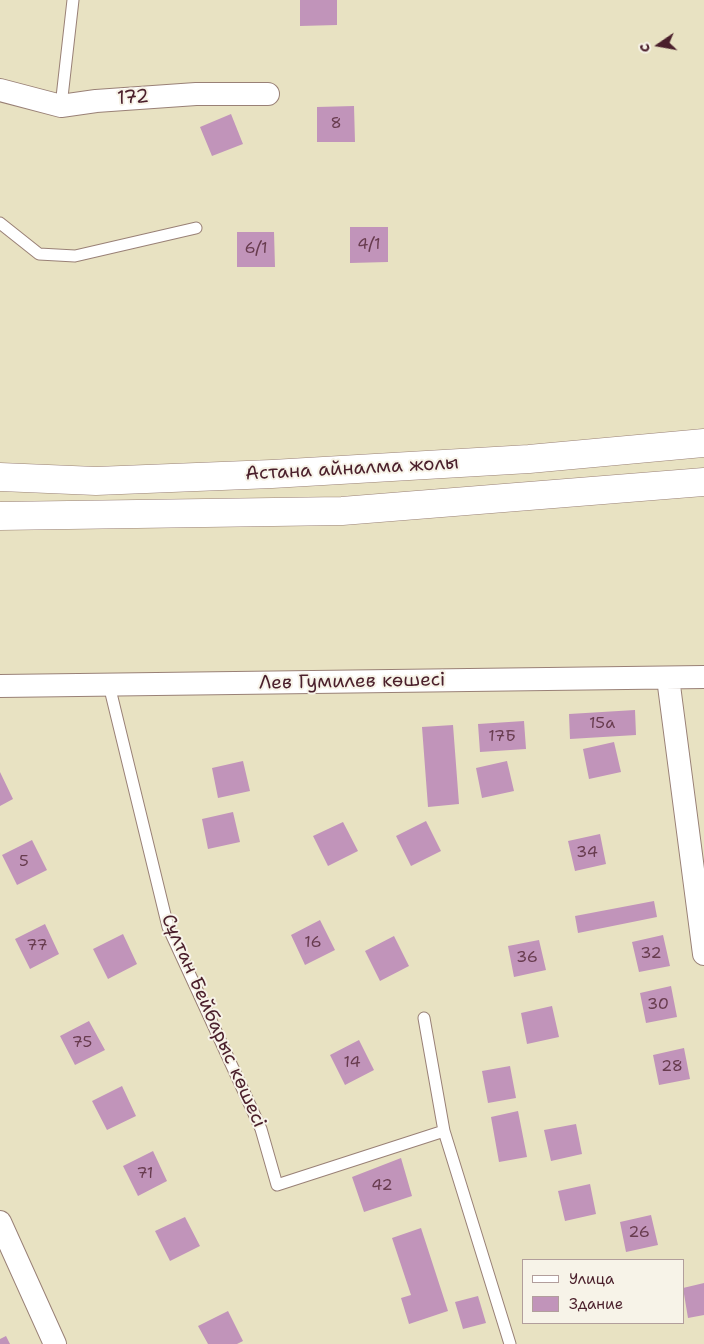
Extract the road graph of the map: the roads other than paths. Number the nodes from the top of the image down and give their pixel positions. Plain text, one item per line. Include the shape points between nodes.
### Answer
1 (73, 0) edge
2 (0, 90) edge
3 (268, 94) dead end
4 (61, 106) junction
5 (0, 223) edge
6 (196, 228) dead end
7 (704, 443) edge
8 (0, 477) edge
9 (704, 482) edge
10 (0, 516) edge
11 (704, 677) edge
12 (668, 678) junction
13 (109, 685) junction
14 (0, 686) edge
15 (704, 954) edge
16 (424, 1018) dead end
17 (444, 1131) junction
18 (0, 1222) edge
19 (55, 1344) edge
20 (510, 1344) edge

1 - 4 lane
2 - 4 street, 172
3 - 4 street, 172 via 187,95
5 - 6 lane via 39,254 74,256
7 - 8 highway, Астана айналма жолы via 529,459 272,474 96,482
9 - 10 highway, Астана айналма жолы via 342,511
11 - 12 street, Лев Гумилев көшесі
12 - 13 street, Лев Гумилев көшесі
12 - 15 street
13 - 14 street, Лев Гумилев көшесі
13 - 17 lane, Сұлтан Бейбарыс көшесі via 168,927 261,1129 277,1185
16 - 17 lane
17 - 20 lane
18 - 19 street

